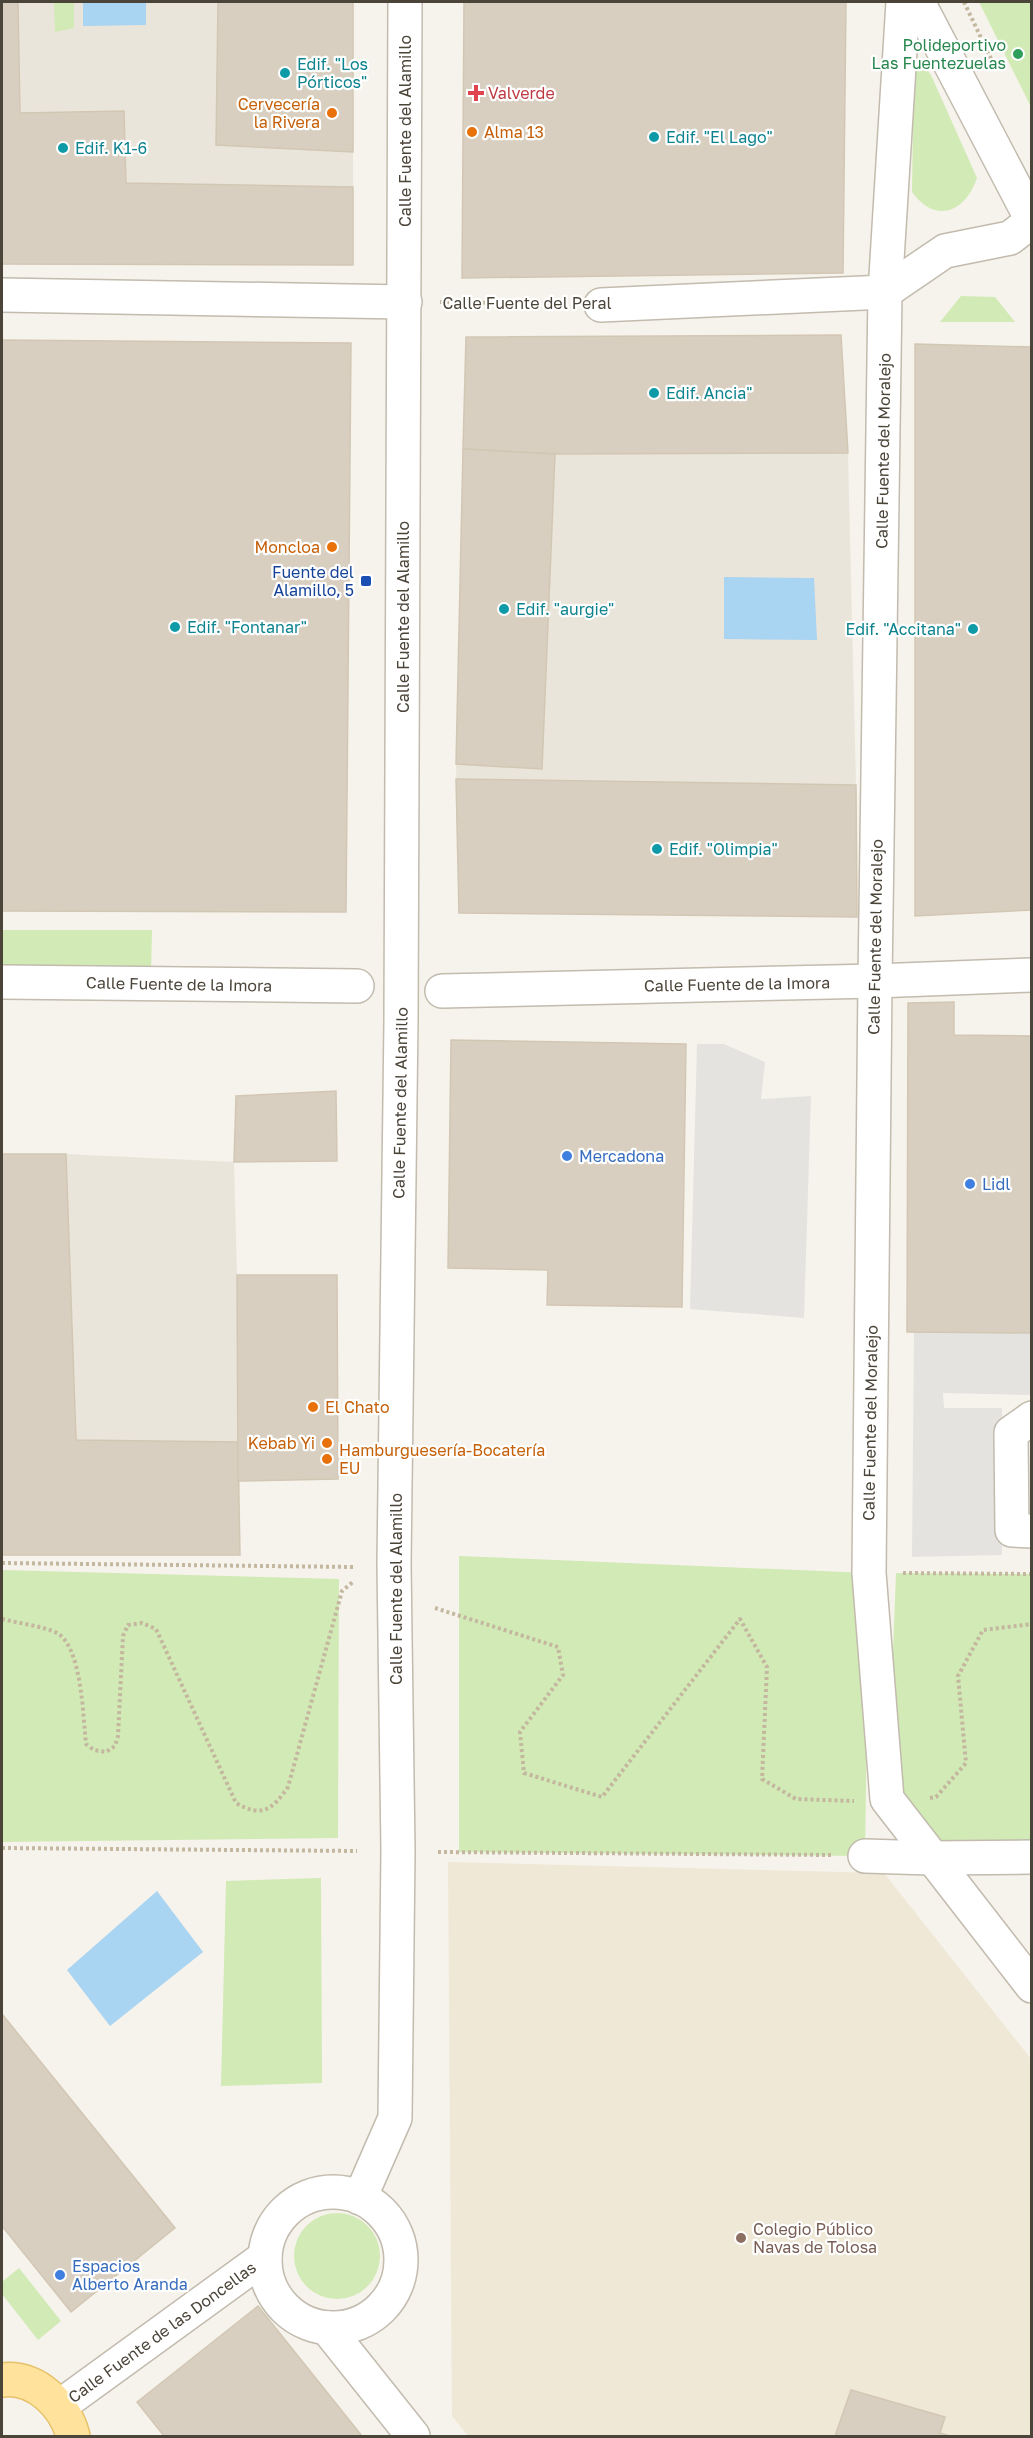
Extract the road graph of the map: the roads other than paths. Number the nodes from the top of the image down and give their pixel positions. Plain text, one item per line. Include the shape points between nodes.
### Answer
1 (405, 2) edge
2 (903, 2) edge
3 (918, 2) edge
4 (1032, 220) edge
5 (885, 292) junction
6 (2, 295) edge
7 (405, 302) junction
8 (601, 305) road end
9 (1032, 975) edge
10 (874, 981) junction
11 (2, 982) edge
12 (357, 986) dead end
13 (442, 991) dead end
14 (1032, 1418) edge
15 (1032, 1530) edge
16 (865, 1856) road end
17 (1032, 1857) edge
18 (930, 1858) junction
19 (1032, 1986) edge
20 (360, 2198) junction
21 (265, 2257) junction
22 (327, 2328) junction
23 (2, 2380) edge
24 (60, 2406) junction
25 (73, 2436) edge
26 (413, 2436) edge

1 - 7 street, Calle Fuente del Alamillo
2 - 5 street, Calle Fuente del Moralejo
3 - 4 street
4 - 5 street via 1010,238 945,251
5 - 8 street, Calle Fuente del Peral
5 - 10 street, Calle Fuente del Moralejo
6 - 7 street
7 - 20 street, Calle Fuente del Alamillo via 394,1564 396,2118
9 - 10 street, Calle Fuente de la Imora
10 - 13 street, Calle Fuente de la Imora
10 - 18 street, Calle Fuente del Moralejo via 868,1573 876,1800
11 - 12 street, Calle Fuente de la Imora
14 - 15 street via 1011,1433 1012,1530
16 - 18 street
17 - 18 street
18 - 19 street
20 - 21 street via 339,2192 317,2193 296,2202 280,2217 269,2237
20 - 22 street via 378,2209 392,2225 401,2266 396,2287 368,2319
21 - 22 street via 267,2277 289,2312 306,2323
21 - 24 street, Calle Fuente de las Doncellas
22 - 26 street
23 - 24 main road via 26,2383
24 - 25 main road

